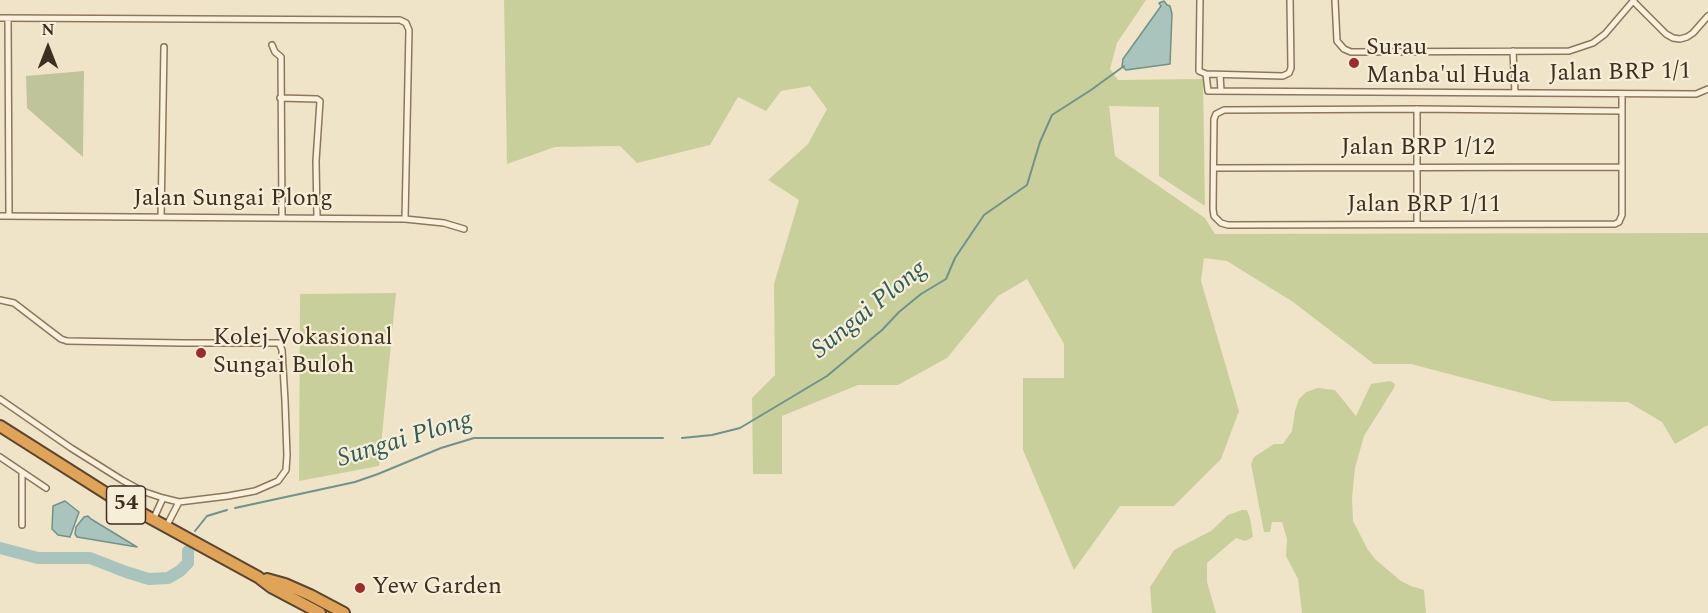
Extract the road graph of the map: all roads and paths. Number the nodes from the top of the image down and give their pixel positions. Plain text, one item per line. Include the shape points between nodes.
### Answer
1 (1200, 0) edge
2 (1290, 0) edge
3 (1335, 0) edge
4 (1634, 0) edge
5 (1708, 16) edge
6 (0, 18) edge
7 (8, 18) junction
8 (272, 45) dead end
9 (164, 47) dead end
10 (1514, 51) junction
11 (1206, 74) junction
12 (1220, 75) junction
13 (1708, 89) edge
14 (1221, 91) junction
15 (1515, 93) junction
16 (1622, 94) junction
17 (280, 98) junction
18 (1417, 109) junction
19 (1622, 111) junction
20 (1417, 167) junction
21 (1623, 167) junction
22 (1214, 168) junction
23 (0, 216) edge
24 (9, 216) junction
25 (161, 217) junction
26 (282, 217) junction
27 (317, 218) junction
28 (405, 219) junction
29 (1417, 224) junction
30 (464, 229) dead end
31 (0, 300) edge
32 (0, 399) edge
33 (0, 426) edge
34 (0, 457) edge
35 (22, 472) junction
36 (46, 488) dead end
37 (163, 498) junction
38 (179, 502) junction
39 (153, 520) junction
40 (22, 525) dead end
41 (165, 527) junction
42 (258, 577) junction
43 (285, 584) junction
44 (318, 612) edge
45 (335, 613) edge
46 (344, 613) edge

1 - 11 street via 1198,67
2 - 12 street via 1288,74
3 - 10 street via 1337,41 1351,51
4 - 5 street via 1673,38 1687,37
4 - 10 street via 1605,34 1585,47
6 - 7 street
7 - 24 street
7 - 28 street via 406,23 409,30
8 - 17 street via 281,57
9 - 25 street
10 - 15 street
11 - 12 street
11 - 14 street, Jalan BRP 1/1 via 1208,91
12 - 14 street
13 - 16 street, Jalan BRP 1/1 via 1696,94
14 - 15 street, Jalan BRP 1/1
15 - 16 street, Jalan BRP 1/1
16 - 19 street, Jalan BRP 1/11
17 - 26 street
17 - 27 street via 320,101
18 - 19 street
18 - 20 street
18 - 22 street, Jalan BRP 1/11 via 1224,110 1214,119
19 - 21 street, Jalan BRP 1/11
20 - 21 street, Jalan BRP 1/12
20 - 22 street, Jalan BRP 1/12
20 - 29 street
21 - 29 street, Jalan BRP 1/11 via 1623,215 1615,224
22 - 29 street, Jalan BRP 1/11 via 1214,216 1228,225
23 - 24 street, Jalan Sungai Plong
24 - 25 street, Jalan Sungai Plong
25 - 26 street, Jalan Sungai Plong
26 - 27 street, Jalan Sungai Plong
27 - 28 street, Jalan Sungai Plong
28 - 30 street, Jalan Sungai Plong
31 - 38 street via 14,303 67,341 279,343 286,470 278,481 255,491
32 - 37 street via 122,480
33 - 39 highway, 54
34 - 35 street
35 - 36 street
35 - 40 street
37 - 38 street
37 - 39 street
38 - 41 street
39 - 41 highway, 54
41 - 42 highway, 54
42 - 43 highway, 54
42 - 44 highway, 54
43 - 44 highway via 309,599
43 - 46 highway, 54
44 - 45 highway via 326,609

